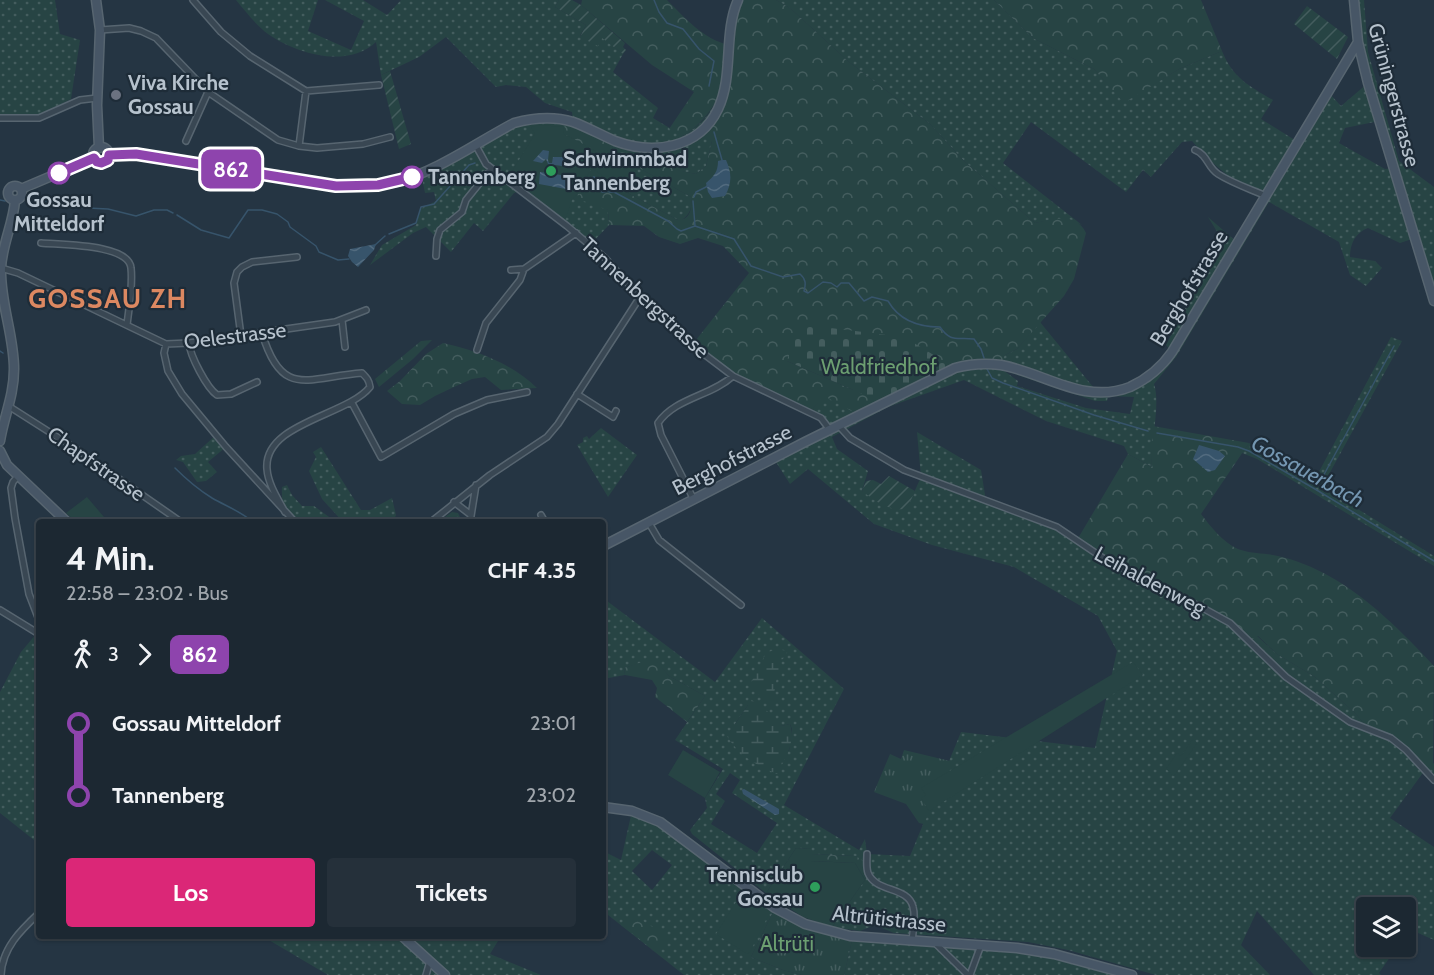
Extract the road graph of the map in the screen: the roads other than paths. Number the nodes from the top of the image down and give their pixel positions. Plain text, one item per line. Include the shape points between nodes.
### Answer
1 (96, 0) edge
2 (193, 0) edge
3 (738, 0) edge
4 (1354, 0) edge
5 (100, 30) junction
6 (1358, 42) junction
7 (379, 85) dead end
8 (306, 91) junction
9 (208, 92) junction
10 (97, 98) junction
11 (0, 118) edge
12 (390, 137) dead end
13 (186, 141) dead end
14 (475, 144) junction
15 (300, 146) junction
16 (99, 148) junction
17 (1195, 150) dead end
18 (109, 155) junction
19 (94, 158) junction
20 (491, 169) junction
21 (21, 189) junction
22 (4, 192) edge
23 (1266, 196) junction
24 (15, 201) junction
25 (576, 233) junction
26 (41, 243) dead end
27 (436, 256) dead end
28 (297, 257) dead end
29 (1, 268) edge
30 (524, 269) junction
31 (511, 270) dead end
32 (1432, 290) edge
33 (640, 297) junction
34 (1434, 302) edge
35 (366, 310) dead end
36 (342, 320) junction
37 (127, 325) junction
38 (262, 333) junction
39 (241, 336) junction
40 (189, 343) junction
41 (166, 344) junction
42 (345, 347) dead end
43 (477, 350) dead end
44 (733, 376) junction
45 (257, 382) dead end
46 (527, 392) dead end
47 (578, 394) junction
48 (352, 403) junction
49 (10, 407) junction
50 (616, 411) dead end
51 (835, 428) junction
52 (0, 441) edge
53 (0, 451) edge
54 (18, 476) junction
55 (476, 485) junction
56 (694, 500) junction
57 (454, 502) junction
58 (285, 512) junction
59 (541, 515) dead end
60 (64, 519) edge
61 (177, 519) edge
62 (293, 519) edge
63 (434, 519) edge
64 (471, 519) edge
65 (543, 519) edge
66 (649, 523) junction
67 (606, 544) edge
68 (741, 605) dead end
69 (0, 610) edge
70 (36, 612) edge
71 (36, 631) edge
72 (1434, 780) edge
73 (606, 807) edge
74 (867, 854) dead end
75 (36, 916) edge
76 (405, 939) edge
77 (912, 941) junction
78 (935, 943) junction
79 (981, 945) junction
80 (430, 961) junction
81 (2, 975) edge
82 (426, 975) edge
83 (445, 975) edge
84 (969, 975) edge
85 (1132, 975) edge

1 - 5 street
2 - 8 street via 221,32 250,56
3 - 14 street via 718,110 705,128 684,142 650,149 614,140 573,122 542,118 514,123
4 - 6 street, Grüningerstrasse
5 - 9 street via 129,28 156,38
5 - 10 street
6 - 23 street, Berghofstrasse
6 - 32 street, Grüningerstrasse
7 - 8 street
8 - 15 street
9 - 13 street
9 - 15 street via 278,140
10 - 11 street via 80,100 39,118
10 - 16 street
12 - 15 street via 363,144
14 - 18 street via 412,177 357,187 136,154
14 - 20 street, Tannenbergstrasse
16 - 18 street via 106,149
16 - 19 street
17 - 23 street via 1206,157 1218,174
18 - 19 street via 104,163
19 - 21 street
20 - 25 street, Tannenbergstrasse
20 - 27 street via 466,200 462,212 440,230
21 - 22 street via 15,186
21 - 24 street via 22,197
22 - 24 street
23 - 51 street, Berghofstrasse via 1172,352 1143,381 1120,390 1090,392 999,365 965,365
24 - 29 street
25 - 30 street
25 - 33 street, Tannenbergstrasse
26 - 37 street via 109,250 126,256 132,266
28 - 39 street via 252,262 237,272 234,283
29 - 37 street, Oelestrasse
29 - 49 street via 14,368
30 - 31 street
30 - 43 street via 520,280 486,323
32 - 34 street, Grüningerstrasse
33 - 44 street, Tannenbergstrasse
33 - 47 street
35 - 36 street, Oelestrasse
36 - 38 street, Oelestrasse
36 - 42 street
37 - 41 street, Oelestrasse
38 - 39 street, Oelestrasse
38 - 48 street via 275,364 287,377 306,381 362,373 370,387
39 - 40 street, Oelestrasse
40 - 41 street, Oelestrasse
40 - 45 street via 192,355 217,395 231,394
41 - 58 street via 168,371 182,394
44 - 51 street, Tannenbergstrasse via 822,418
44 - 56 street via 666,412 658,423
46 - 48 street via 487,400 454,414 381,457
47 - 50 street via 612,417
47 - 55 street via 547,437
48 - 58 street via 296,427 274,446 267,469
49 - 52 street
49 - 61 street, Chapfstrasse
51 - 56 street, Berghofstrasse
51 - 72 street, Leihaldenweg via 904,470 1057,527 1109,562 1230,623 1286,677 1350,722 1391,738
53 - 54 street
54 - 60 street
54 - 70 street via 11,488 29,594
55 - 57 street
55 - 64 street
56 - 66 street, Berghofstrasse
57 - 63 street
57 - 64 street
58 - 62 street
59 - 65 street
66 - 67 street, Berghofstrasse
66 - 68 street via 659,540
69 - 71 street
73 - 77 street, Altrütistrasse via 638,812 667,826 747,889 795,919 850,936
74 - 77 street via 868,872 874,881 912,903
75 - 81 street via 14,939 3,961
76 - 80 street
77 - 78 street, Altrütistrasse
78 - 79 street, Altrütistrasse
78 - 84 street
79 - 84 street
79 - 85 street, Altrütistrasse via 1036,950
80 - 82 street
80 - 83 street

